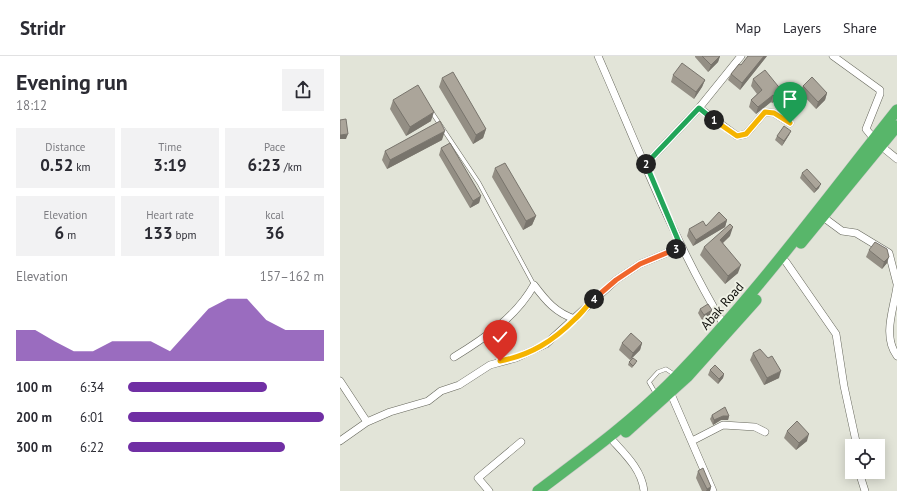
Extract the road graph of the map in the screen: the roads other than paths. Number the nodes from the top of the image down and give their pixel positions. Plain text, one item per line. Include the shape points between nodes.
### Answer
1 (598, 56) edge
2 (741, 56) edge
3 (832, 56) edge
4 (430, 108) edge
5 (699, 108) junction
6 (897, 110) edge
7 (790, 123) dead end
8 (897, 126) edge
9 (877, 143) junction
10 (897, 159) edge
11 (645, 165) junction
12 (823, 217) junction
13 (681, 247) junction
14 (786, 262) junction
15 (534, 285) junction
16 (897, 285) edge
17 (576, 319) junction
18 (724, 325) junction
19 (897, 356) edge
20 (454, 357) dead end
21 (676, 376) junction
22 (340, 381) edge
23 (671, 394) junction
24 (656, 396) junction
25 (367, 422) junction
26 (765, 432) dead end
27 (855, 439) edge
28 (340, 441) edge
29 (692, 441) junction
30 (521, 442) dead end
31 (614, 442) junction
32 (862, 479) edge
33 (489, 491) edge
34 (538, 491) edge
35 (550, 491) edge
36 (644, 491) edge
37 (713, 491) edge
38 (866, 491) edge

1 - 11 street
2 - 5 street
3 - 9 street via 880,90 866,129
4 - 15 lane via 479,183
5 - 7 street via 737,136 746,134 765,112 774,113
5 - 11 street
6 - 9 highway, Abak Road
8 - 9 highway, Abak Road
9 - 10 street
9 - 12 highway, Abak Road
9 - 18 highway, Abak Road
11 - 13 street
12 - 14 highway, Abak Road
12 - 16 street via 842,231 856,233 889,253
13 - 17 street via 640,264 616,280 590,302
13 - 18 street
14 - 23 highway, Abak Road via 743,316
14 - 27 street via 836,334
15 - 17 street via 554,309
15 - 20 street via 516,312
16 - 19 street via 889,335
17 - 25 street via 546,344 533,351 490,365 428,401
18 - 21 highway, Abak Road
21 - 24 highway, Abak Road
21 - 24 lane via 666,369 654,375 649,382
22 - 25 street
23 - 29 street
23 - 31 highway, Abak Road
24 - 34 highway, Abak Road via 619,430
25 - 28 street
26 - 29 street via 755,427 723,425
29 - 37 street
30 - 33 street via 478,478
31 - 35 highway, Abak Road
31 - 36 street via 639,473
32 - 38 street

